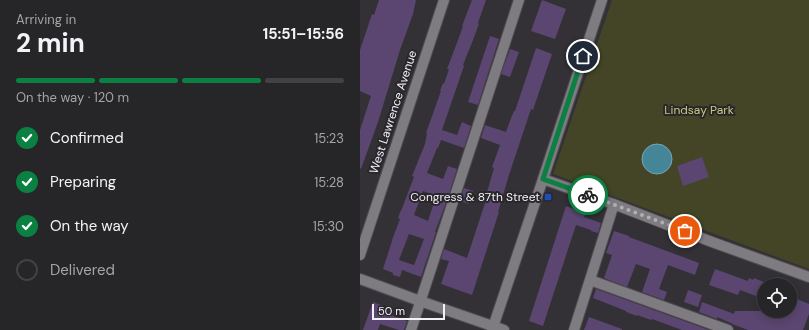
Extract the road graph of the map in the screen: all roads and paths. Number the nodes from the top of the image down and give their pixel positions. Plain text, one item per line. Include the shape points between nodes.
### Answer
1 (444, 0) edge
2 (519, 0) edge
3 (602, 0) edge
4 (543, 179) junction
5 (614, 204) junction
6 (360, 255) edge
7 (809, 277) edge
8 (360, 279) edge
9 (590, 280) junction
10 (420, 301) junction
11 (493, 328) edge
12 (411, 330) edge
13 (504, 330) edge
14 (574, 330) edge
15 (728, 330) edge

1 - 6 street, West Lawrence Avenue
2 - 10 street
3 - 4 street
4 - 5 street
4 - 11 street
5 - 7 street
5 - 9 street
8 - 10 street
9 - 14 street
9 - 15 street
10 - 11 street
10 - 12 street
11 - 13 street

